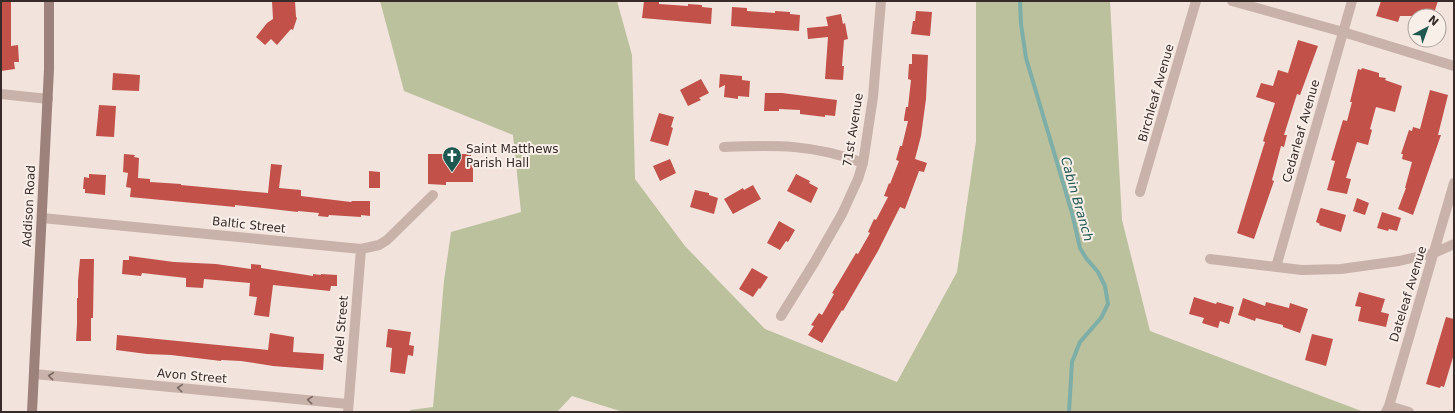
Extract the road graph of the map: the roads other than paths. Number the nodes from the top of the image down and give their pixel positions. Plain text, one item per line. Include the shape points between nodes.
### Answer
1 (49, 1) edge
2 (881, 1) edge
3 (1196, 1) edge
4 (1232, 1) edge
5 (1352, 1) edge
6 (1343, 32) junction
7 (1454, 66) edge
8 (1, 94) edge
9 (48, 99) junction
10 (724, 147) dead end
11 (863, 163) junction
12 (1454, 183) edge
13 (1140, 192) dead end
14 (433, 195) dead end
15 (42, 218) junction
16 (1454, 244) edge
17 (361, 249) junction
18 (1434, 253) junction
19 (1210, 259) dead end
20 (1276, 267) junction
21 (781, 316) dead end
22 (34, 374) junction
23 (348, 408) edge
24 (1387, 409) edge
25 (32, 412) edge
26 (1409, 412) edge

1 - 9 main road, Addison Road
2 - 11 street, 71st Avenue via 873,97
3 - 13 street, Birchleaf Avenue
4 - 6 street
5 - 6 street, Cedarleaf Avenue
6 - 7 street
6 - 20 street, Cedarleaf Avenue
8 - 9 street
9 - 15 main road, Addison Road
10 - 11 street via 801,147 843,155
11 - 21 street, 71st Avenue via 842,214
12 - 18 street, Dateleaf Avenue
14 - 17 street, Baltic Street via 387,240 379,245
15 - 17 street, Baltic Street
15 - 22 main road, Addison Road
16 - 18 street
17 - 23 street, Adel Street
18 - 20 street via 1341,269 1302,270
18 - 24 street, Dateleaf Avenue
19 - 20 street
23 -> 22 street, Avon Street
22 - 25 main road, Addison Road
24 - 26 street

